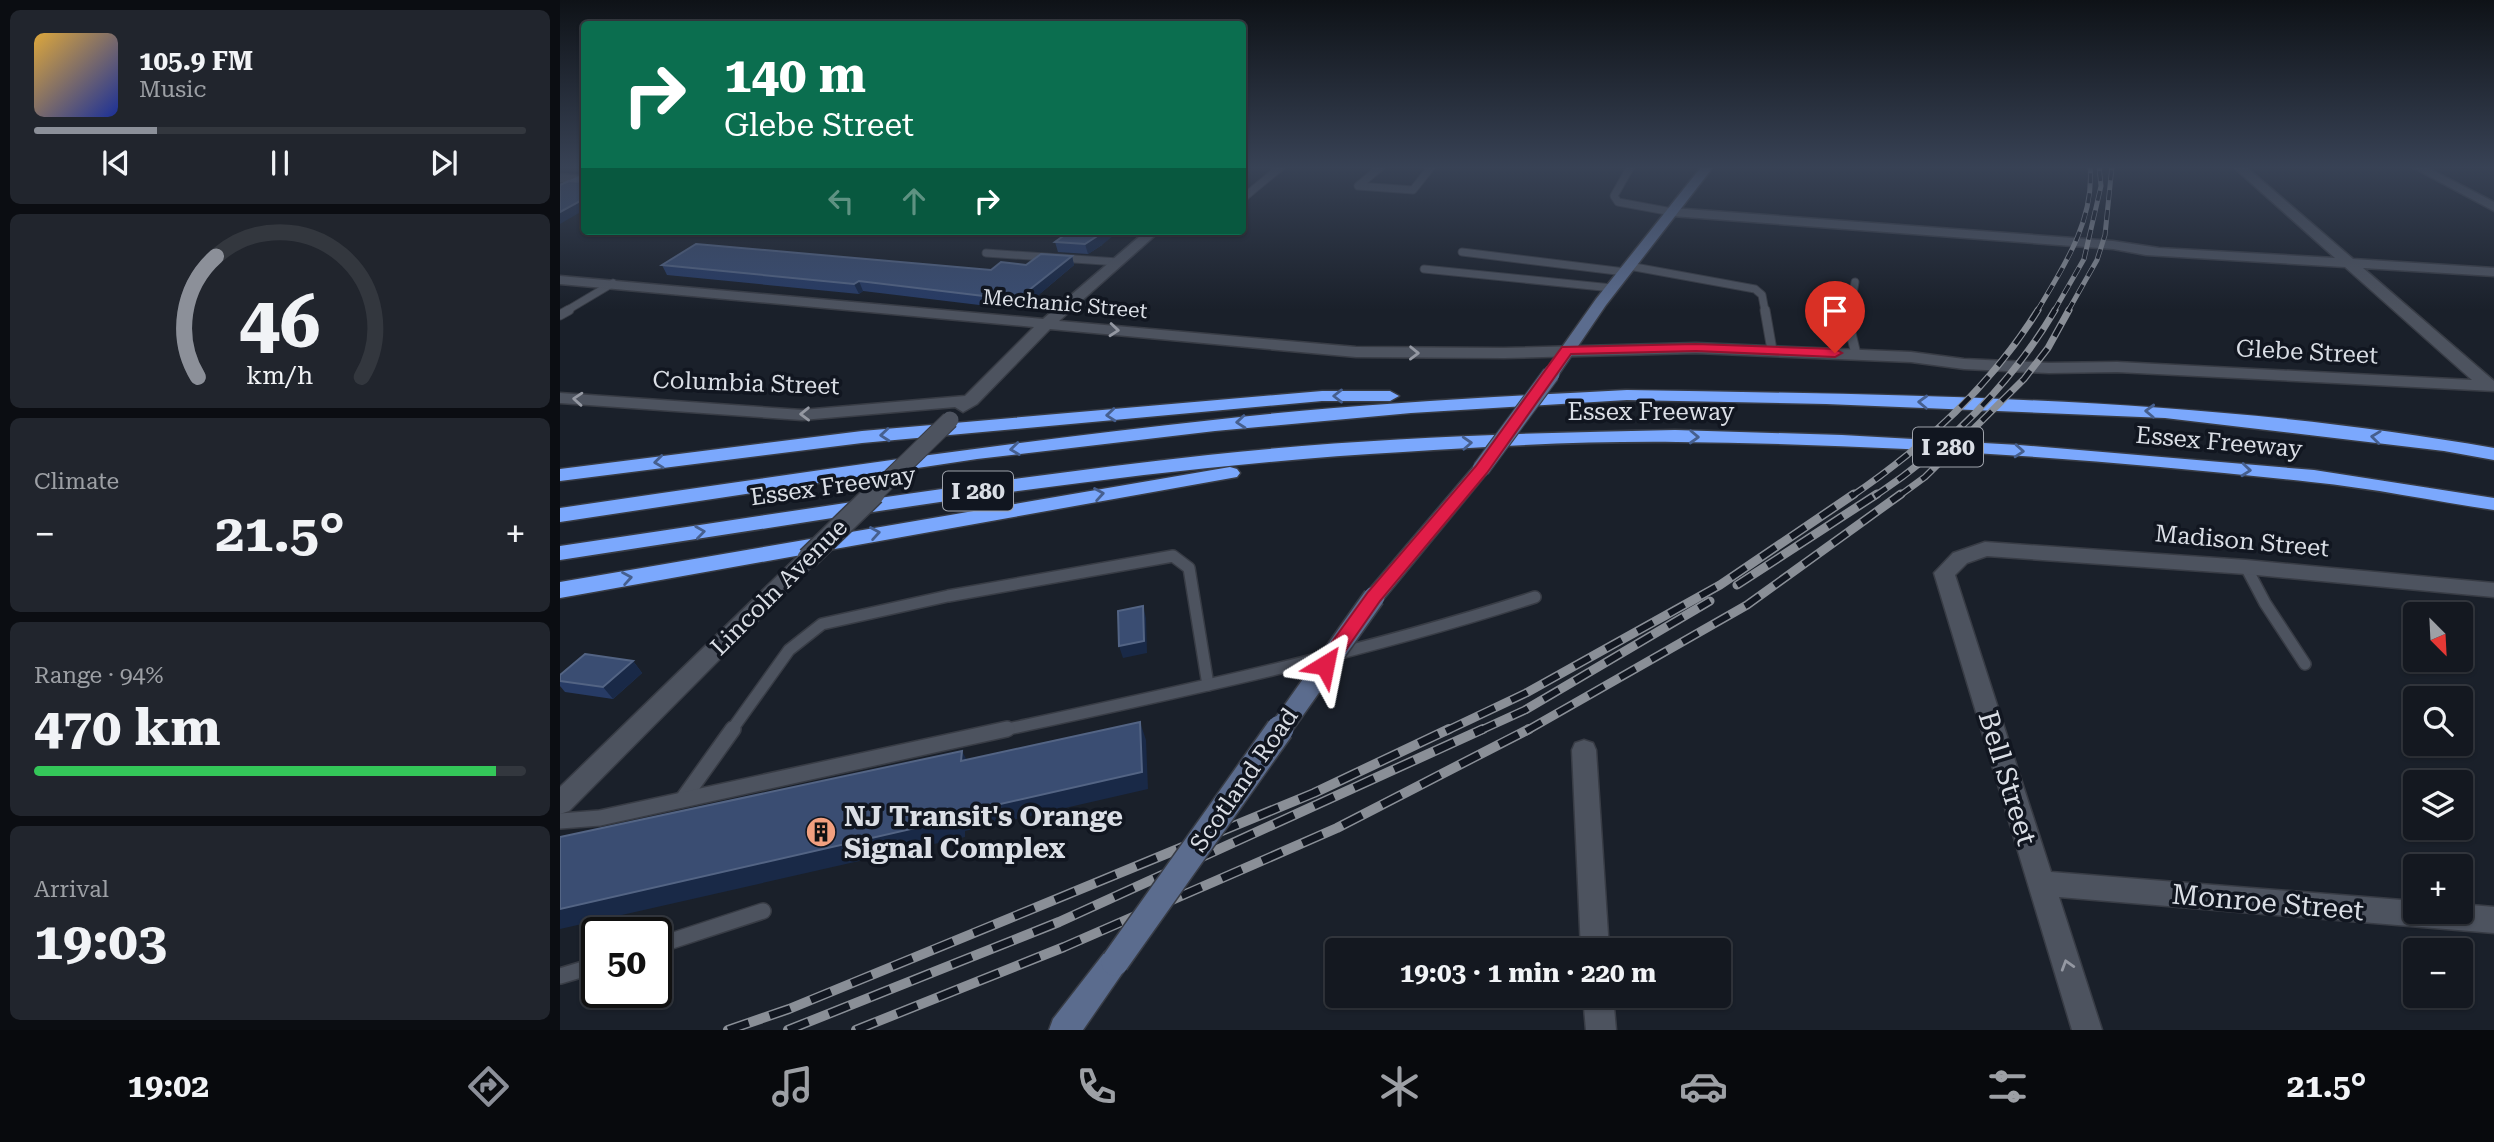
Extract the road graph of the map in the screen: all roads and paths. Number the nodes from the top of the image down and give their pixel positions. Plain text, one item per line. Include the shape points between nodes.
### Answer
1 (1670, 214) edge
2 (1698, 214) edge
3 (2293, 214) edge
4 (1149, 235) edge
5 (1462, 252) dead end
6 (986, 253) dead end
7 (1118, 262) junction
8 (2351, 264) junction
9 (1424, 269) dead end
10 (1627, 269) junction
11 (2494, 272) edge
12 (560, 280) edge
13 (1854, 282) dead end
14 (613, 283) junction
15 (1612, 288) junction
16 (560, 315) edge
17 (1046, 324) junction
18 (1567, 350) junction
19 (1772, 350) junction
20 (1856, 354) junction
21 (2492, 387) edge
22 (1627, 396) junction
23 (560, 398) edge
24 (971, 400) junction
25 (1399, 446) junction
26 (2494, 454) edge
27 (560, 475) edge
28 (2494, 504) edge
29 (560, 514) edge
30 (1985, 549) joint
31 (560, 553) edge
32 (2246, 567) junction
33 (560, 590) edge
34 (2494, 590) edge
35 (1535, 597) dead end
36 (2305, 664) dead end
37 (1208, 685) junction
38 (1584, 750) dead end
39 (683, 799) junction
40 (560, 803) edge
41 (560, 821) edge
42 (2041, 883) junction
43 (763, 911) dead end
44 (2494, 920) edge
45 (1594, 938) edge
46 (672, 941) edge
47 (581, 970) edge
48 (560, 976) edge
49 (1599, 1008) edge
50 (1064, 1030) edge
51 (1601, 1030) edge
52 (2087, 1030) edge

1 - 10 main road, Scotland Road
2 - 8 street via 2062,247
3 - 8 street
4 - 7 street, Lincoln Avenue
5 - 10 lane
6 - 7 lane
7 - 17 street, Lincoln Avenue
8 - 11 street
8 - 21 street
9 - 15 lane
10 - 15 main road, Scotland Road
10 - 19 lane via 1755,289 1762,295
12 - 14 street, Mechanic Street
13 - 20 lane via 1847,321
14 - 16 lane
14 - 17 street, Mechanic Street
15 - 18 main road, Scotland Road
17 -> 18 street, Mechanic Street via 1356,352
17 - 24 street, Lincoln Avenue
18 - 19 street, Glebe Street
18 - 50 main road, Scotland Road, bridge via 1481,470 1374,597
19 - 20 street, Glebe Street
20 - 21 street, Glebe Street via 2000,366 2117,367
26 -> 22 highway, Essex Freeway / I 280 via 2165,411
22 -> 27 highway via 1322,397 862,437
22 -> 29 highway, Essex Freeway / I 280 via 1411,407 1215,425 977,453
24 -> 23 street, Columbia Street via 802,415
24 - 40 street, Lincoln Avenue, bridge
25 -> 28 highway, Essex Freeway / I 280 via 1675,436 1855,442 2314,476
31 -> 25 highway, Essex Freeway / I 280 via 1075,477
33 -> 25 highway via 993,512
30 - 32 street, Madison Street
30 - 42 street, Bell Street via 1960,558 1944,573
32 - 34 street, Madison Street
32 - 36 lane
35 - 37 lane
37 - 39 lane
37 - 39 lane via 1189,568 1174,556 948,596 822,624 789,650
38 - 45 street
39 - 41 lane via 600,818
42 - 44 street, Monroe Street
52 -> 42 street, Bell Street
43 - 46 lane
47 - 48 lane
49 - 51 street

